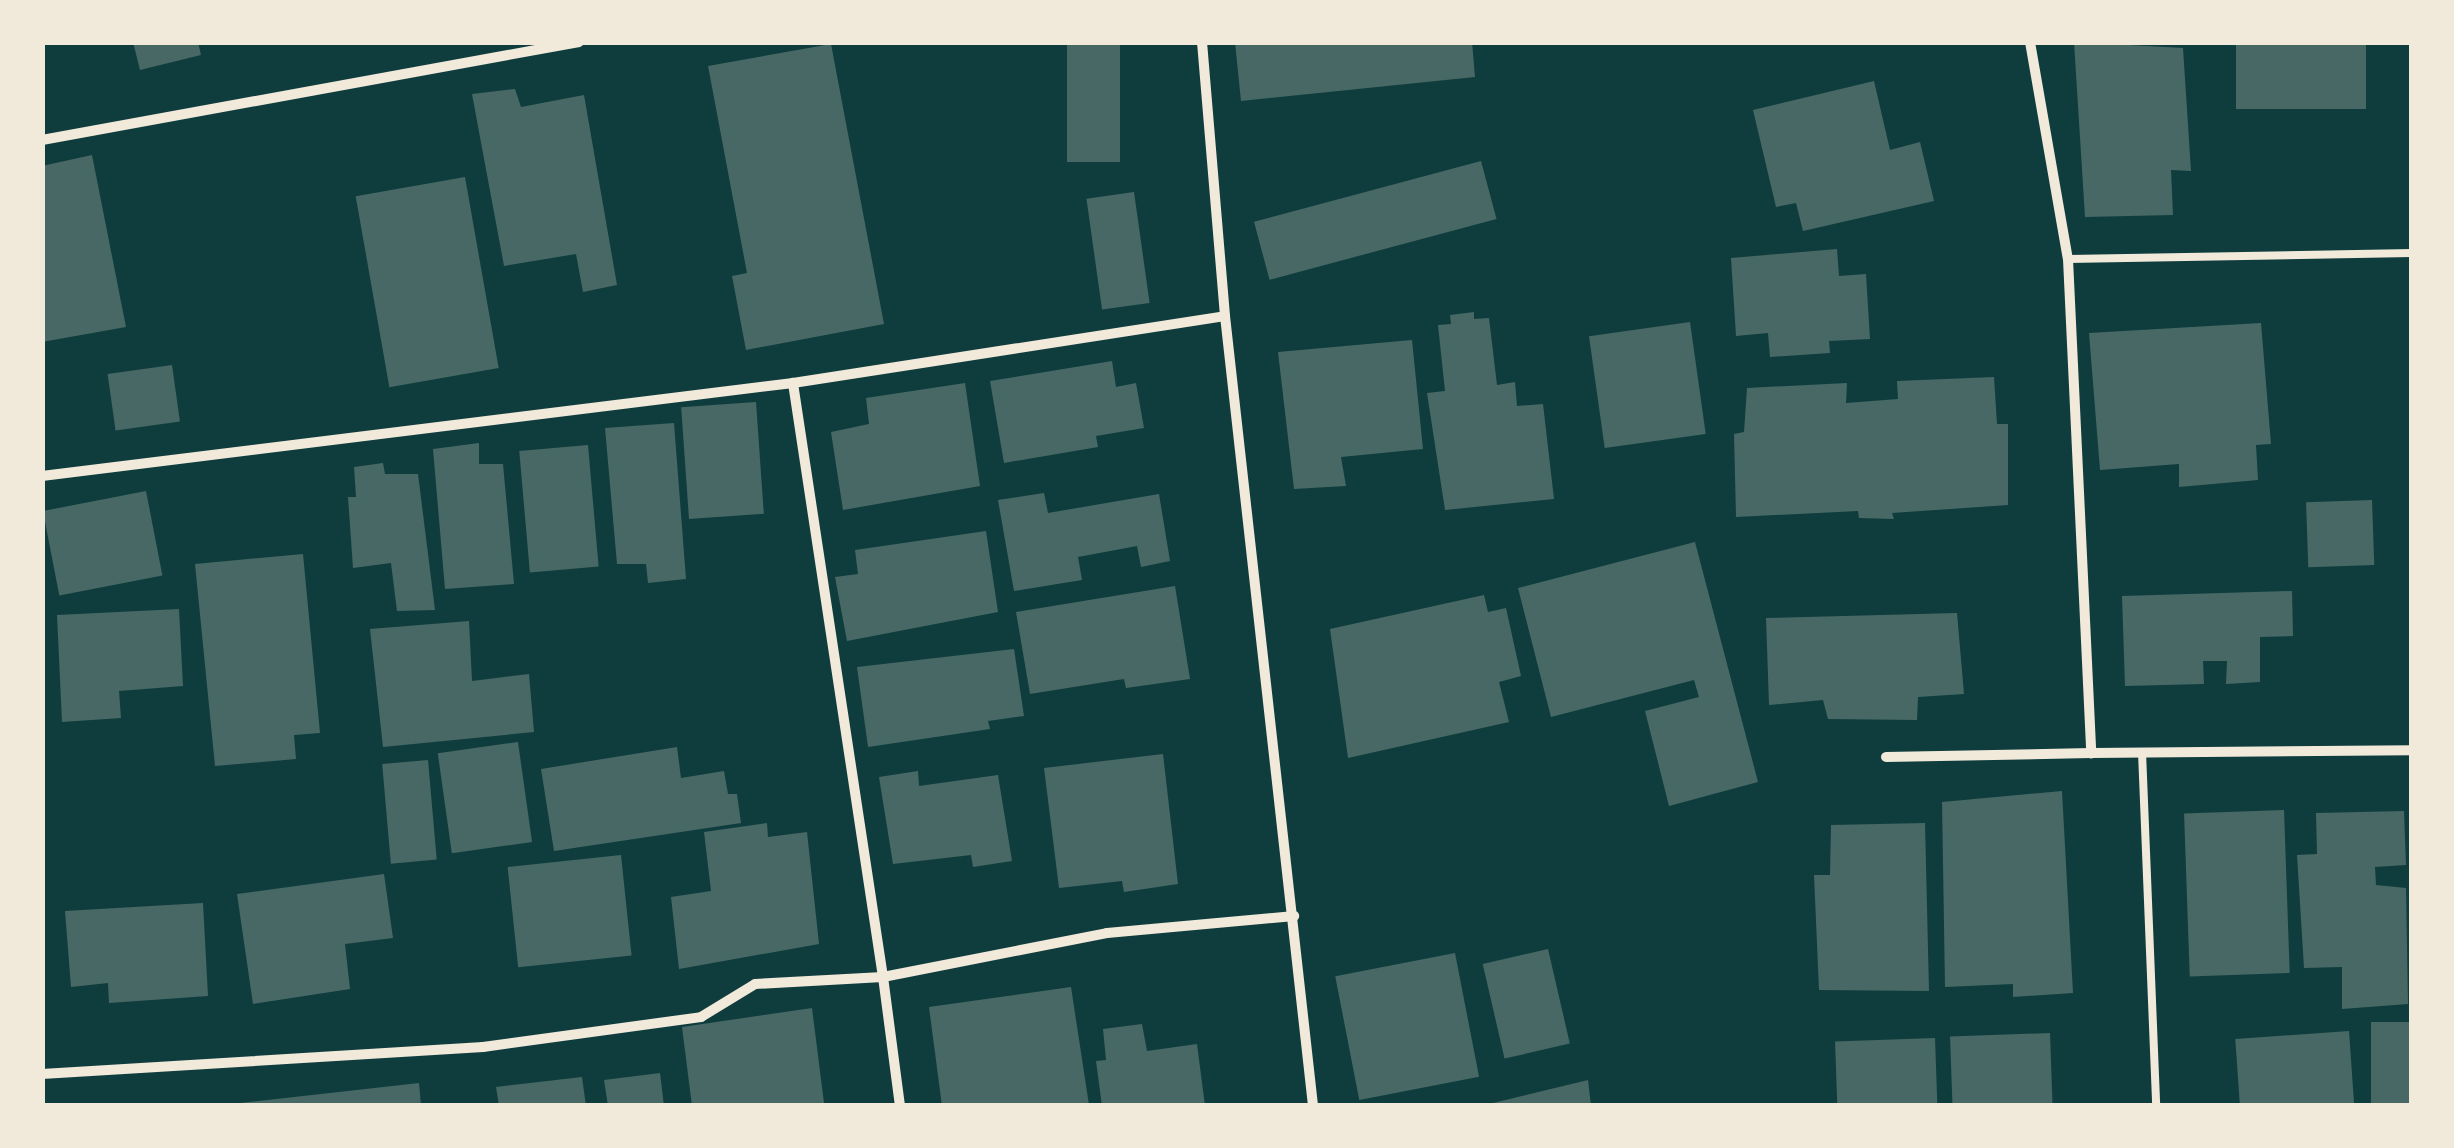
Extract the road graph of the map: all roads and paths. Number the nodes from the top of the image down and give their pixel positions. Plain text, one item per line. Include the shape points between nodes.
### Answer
1 (579, 42) edge
2 (1202, 42) edge
3 (2030, 42) edge
4 (42, 140) edge
5 (2412, 252) edge
6 (2068, 258) junction
7 (1224, 316) junction
8 (793, 383) junction
9 (42, 476) edge
10 (2412, 750) edge
11 (2142, 752) junction
12 (2091, 753) junction
13 (1886, 757) dead end
14 (1294, 916) junction
15 (883, 977) junction
16 (42, 1074) edge
17 (900, 1106) edge
18 (1313, 1106) edge
19 (2156, 1106) edge

1 - 4 street
2 - 7 street
3 - 6 street
5 - 6 lane
6 - 12 street
7 - 8 street
7 - 14 street
8 - 9 street
8 - 15 street
10 - 11 street
11 - 12 street
11 - 19 lane
12 - 13 street
14 - 15 street via 1107,933
14 - 18 street
15 - 16 street via 755,984 701,1017 483,1047
15 - 17 street

